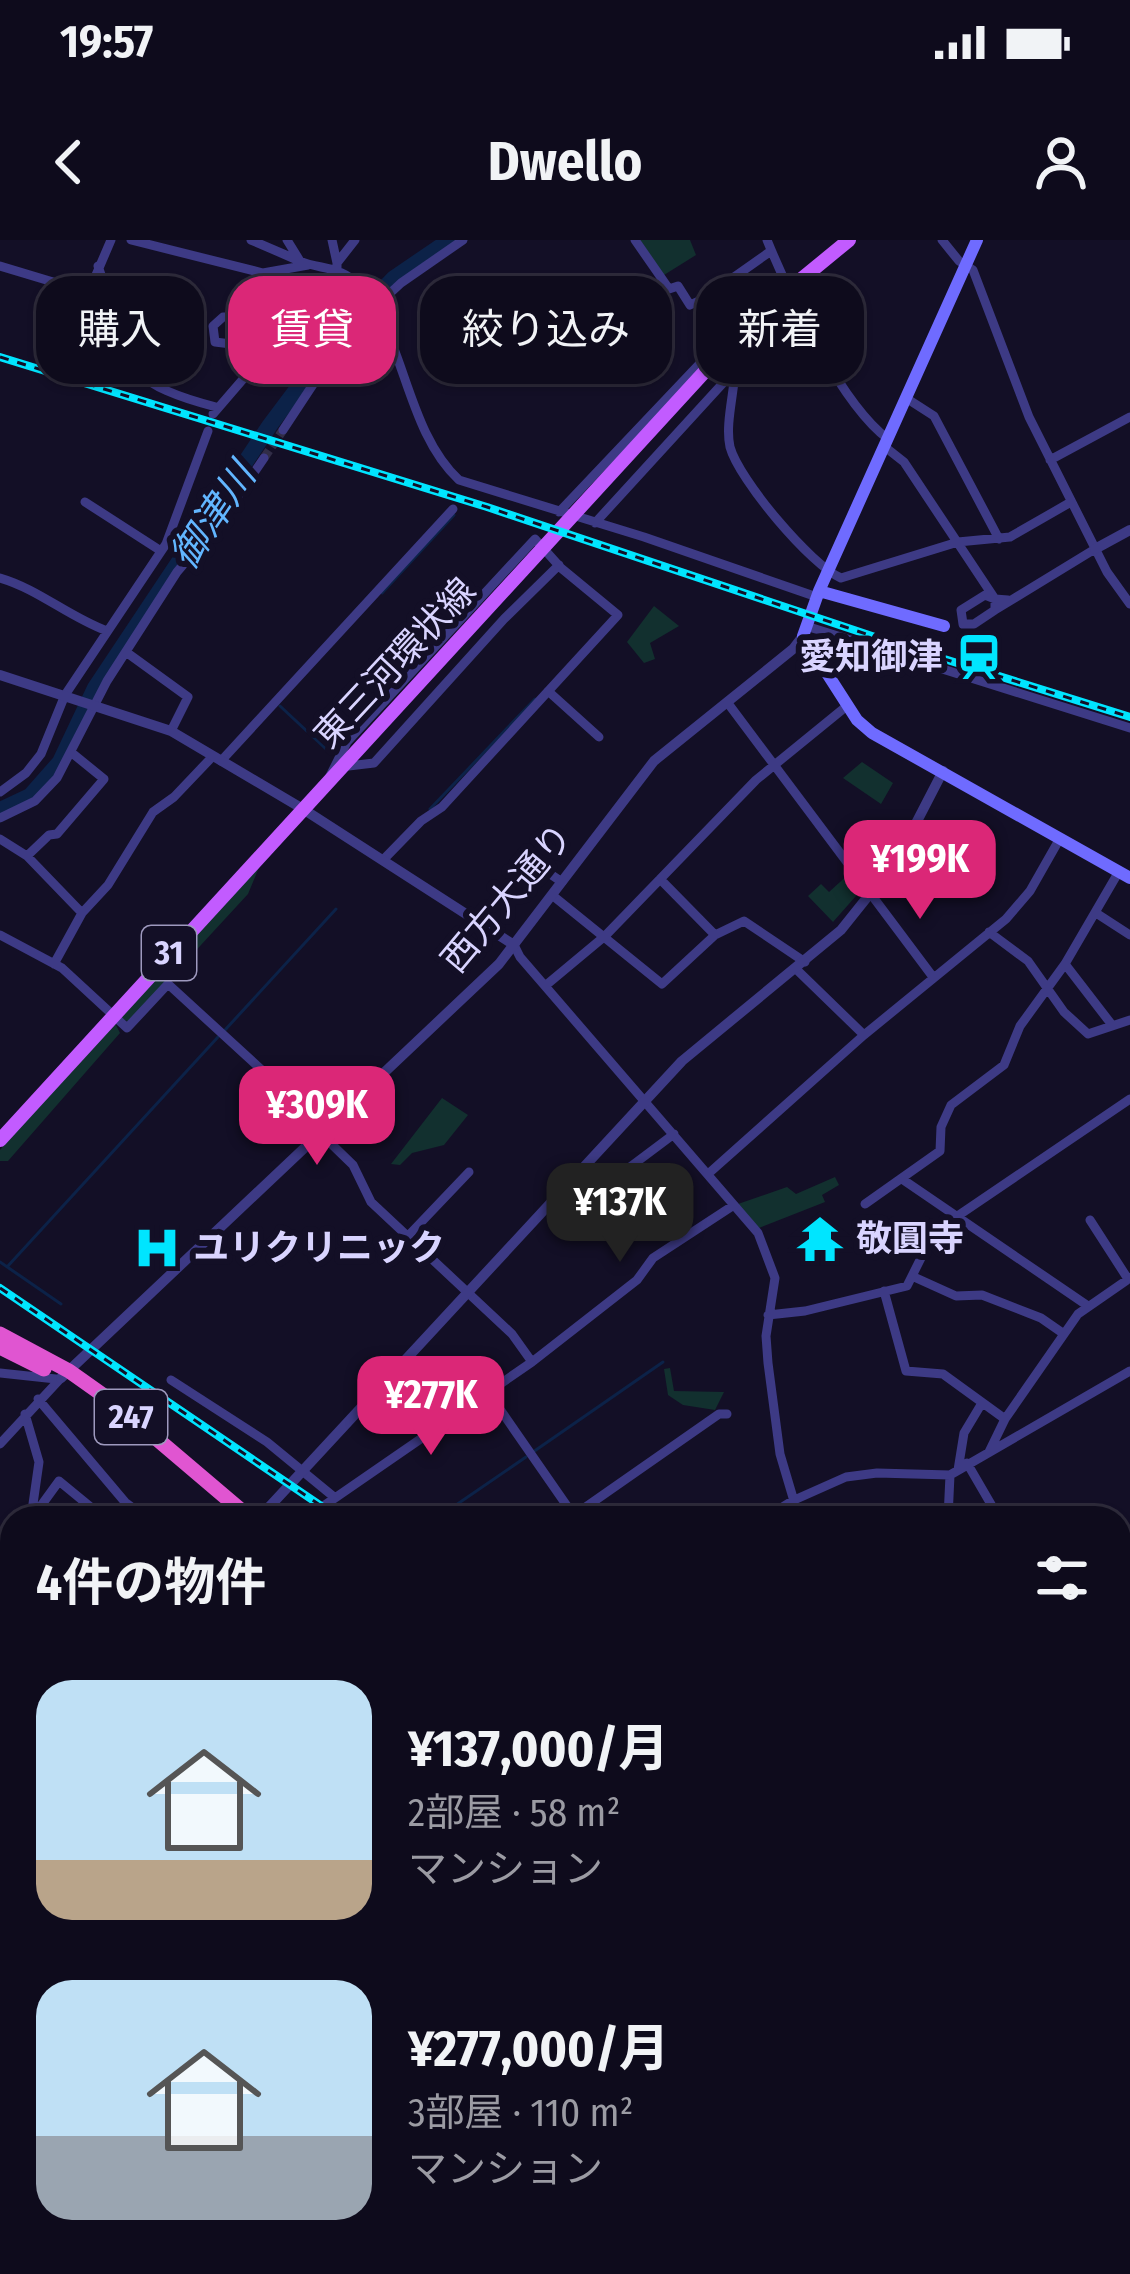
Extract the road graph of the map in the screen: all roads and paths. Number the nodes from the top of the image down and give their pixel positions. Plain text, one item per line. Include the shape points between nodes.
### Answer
1 (111, 240) edge
2 (131, 240) edge
3 (250, 240) edge
4 (286, 240) edge
5 (332, 240) edge
6 (355, 240) edge
7 (463, 240) edge
8 (635, 240) edge
9 (849, 240) edge
10 (942, 240) edge
11 (976, 240) edge
12 (769, 245) edge
13 (304, 263) junction
14 (0, 266) edge
15 (98, 266) junction
16 (337, 266) junction
17 (965, 266) junction
18 (329, 276) edge
19 (348, 276) edge
20 (730, 276) edge
21 (783, 276) edge
22 (804, 276) edge
23 (396, 287) edge
24 (696, 302) edge
25 (252, 317) joint
26 (396, 364) edge
27 (696, 368) edge
28 (696, 382) edge
29 (237, 384) edge
30 (313, 384) edge
31 (722, 384) edge
32 (734, 384) edge
33 (844, 384) edge
34 (906, 398) junction
35 (1130, 418) edge
36 (283, 430) tunnel mouth
37 (208, 431) dead end
38 (887, 443) junction
39 (264, 458) tunnel mouth
40 (1050, 460) junction
41 (85, 502) dead end
42 (1071, 502) junction
43 (453, 509) dead end
44 (560, 512) junction
45 (595, 523) junction
46 (1130, 530) edge
47 (999, 538) junction
48 (958, 542) junction
49 (1095, 549) junction
50 (161, 551) junction
51 (559, 565) junction
52 (828, 572) junction
53 (0, 578) edge
54 (818, 594) junction
55 (994, 599) junction
56 (1130, 604) edge
57 (959, 614) junction
58 (948, 626) junction
59 (970, 626) junction
60 (107, 631) junction
61 (804, 631) junction
62 (126, 652) junction
63 (0, 675) edge
64 (548, 691) junction
65 (66, 695) junction
66 (727, 702) junction
67 (94, 704) junction
68 (848, 705) junction
69 (1130, 728) edge
70 (171, 731) junction
71 (599, 736) dead end
72 (72, 752) junction
73 (217, 758) junction
74 (774, 764) junction
75 (340, 767) junction
76 (943, 771) junction
77 (328, 781) junction
78 (0, 792) edge
79 (303, 809) junction
80 (0, 818) edge
81 (0, 839) edge
82 (1059, 840) junction
83 (27, 856) junction
84 (383, 860) junction
85 (531, 861) dead end
86 (1126, 874) edge
87 (660, 879) junction
88 (562, 882) junction
89 (870, 893) junction
90 (552, 896) junction
91 (82, 913) junction
92 (1096, 914) junction
93 (989, 932) junction
94 (0, 935) edge
95 (715, 935) junction
96 (1130, 935) edge
97 (605, 936) junction
98 (514, 945) junction
99 (54, 964) junction
100 (1065, 964) junction
101 (800, 965) junction
102 (933, 977) junction
103 (1051, 984) junction
104 (545, 986) junction
105 (112, 1014) junction
106 (1130, 1020) edge
107 (1112, 1025) junction
108 (864, 1035) junction
109 (1130, 1100) edge
110 (647, 1102) junction
111 (322, 1130) junction
112 (674, 1134) junction
113 (0, 1140) edge
114 (469, 1172) dead end
115 (583, 1172) junction
116 (708, 1174) junction
117 (902, 1179) junction
118 (865, 1204) dead end
119 (734, 1205) junction
120 (956, 1216) junction
121 (1090, 1220) dead end
122 (408, 1236) junction
123 (914, 1277) junction
124 (1129, 1278) edge
125 (884, 1291) junction
126 (469, 1293) junction
127 (1088, 1306) junction
128 (768, 1315) junction
129 (0, 1334) edge
130 (1064, 1334) junction
131 (0, 1347) edge
132 (532, 1362) junction
133 (70, 1370) junction
134 (1130, 1371) edge
135 (0, 1373) edge
136 (171, 1380) dead end
137 (488, 1393) junction
138 (38, 1399) junction
139 (982, 1403) junction
140 (25, 1414) junction
141 (727, 1414) dead end
142 (1004, 1419) junction
143 (0, 1444) edge
144 (989, 1452) junction
145 (958, 1469) junction
146 (302, 1470) junction
147 (334, 1497) junction
148 (792, 1501) junction
149 (125, 1502) junction
150 (34, 1506) edge
151 (44, 1506) edge
152 (93, 1506) edge
153 (121, 1506) edge
154 (130, 1506) edge
155 (221, 1506) edge
156 (240, 1506) edge
157 (267, 1506) edge
158 (322, 1506) edge
159 (565, 1506) edge
160 (589, 1506) edge
161 (784, 1506) edge
162 (794, 1506) edge
163 (950, 1506) edge
164 (989, 1506) edge

1 - 15 street
2 - 13 street via 263,273
3 - 13 street
4 - 13 street
5 - 16 street
6 - 16 street
7 - 23 street
8 - 24 street via 669,290 678,286 690,305
9 - 22 main road, 東三河環状線 / 31
10 - 17 street
11 - 17 main road
12 - 20 street
12 - 21 street
13 - 16 street
14 - 15 street via 82,291
15 - 29 street via 130,365 157,388 214,410
16 - 18 street
16 - 19 street
17 - 34 main road
17 - 40 street
25 - 25 street via 249,340 215,342 213,326 223,316
26 - 44 street via 446,468
27 - 44 street
28 - 75 main road, 東三河環状線 / 31
30 - 36 street
31 - 45 street
32 - 52 street via 731,451 772,514
33 - 38 street
34 - 38 main road
34 - 47 street via 934,416
35 - 40 street
37 - 50 street
38 - 48 street
38 - 52 main road
39 - 62 street
40 - 42 street
41 - 50 street
42 - 47 street
42 - 49 street
43 - 73 street
44 - 45 street
45 - 54 street
46 - 49 street
47 - 48 street
48 - 52 street via 877,570 842,578
48 - 55 street
49 - 55 street
49 - 56 street
50 - 60 street
51 - 64 street via 617,615
51 - 75 street via 374,764
51 - 77 street via 535,539 347,742
52 - 54 main road
53 - 60 street
54 - 58 main road
54 - 61 main road
55 - 57 street
55 - 59 street
57 - 58 street
57 - 59 street
58 - 59 street
60 - 65 street
61 - 66 street, 西方大通り
61 - 68 main road
61 - 69 street
62 - 67 street
62 - 70 street via 188,697
63 - 65 street
64 - 71 street
64 - 84 street
65 - 67 street
65 - 78 street via 41,754
66 - 74 street
66 - 88 street, 西方大通り via 654,761
67 - 70 street
67 - 72 street
68 - 74 street
68 - 76 main road via 872,734
70 - 73 street
72 - 80 street via 47,790
72 - 83 street via 104,779
73 - 79 street
73 - 91 street via 153,812
74 - 87 street
74 - 89 street
75 - 77 main road, 東三河環状線 / 31
76 - 82 main road
76 - 89 street via 897,860
77 - 79 main road, 東三河環状線 / 31
79 - 84 street
79 - 105 main road, 東三河環状線 / 31
81 - 83 street
82 - 86 main road
82 - 93 street via 1030,891
83 - 91 street
84 - 98 street
85 - 88 street
86 - 92 street
87 - 95 street
87 - 97 street
88 - 90 street, 西方大通り
89 - 101 street
89 - 102 street
90 - 97 street
90 - 98 street, 西方大通り
91 - 99 street
92 - 96 street
92 - 100 street
93 - 102 street
93 - 103 street
94 - 99 street
95 - 97 street via 662,985
95 - 101 street via 744,921
97 - 104 street
98 - 104 street
98 - 111 street, 西方大通り
99 - 105 street
100 - 103 street
100 - 107 street
101 - 108 street
101 - 110 street via 697,1046
102 - 108 street
103 - 107 street via 1064,1012 1088,1034
103 - 117 street via 1004,1065 951,1105 940,1150
104 - 110 street
105 - 111 street via 128,1028 168,984
105 - 113 main road, 東三河環状線 / 31
106 - 107 street
108 - 116 street
109 - 120 street
110 - 112 street
110 - 115 street
111 - 122 street via 371,1202
111 - 133 street, 西方大通り
112 - 115 street via 622,1173 593,1181
112 - 116 street
114 - 122 street
115 - 126 street
116 - 119 street
117 - 118 street
117 - 120 street
119 - 128 street via 774,1268
119 - 132 street via 653,1258 637,1280
120 - 123 street via 930,1236
120 - 127 street
121 - 124 street
122 - 126 street
123 - 125 street
123 - 130 street via 956,1296 982,1295
124 - 127 street
125 - 128 street
125 - 139 street via 906,1371 943,1374
126 - 132 street
126 - 146 street
127 - 130 street
128 - 148 street via 768,1363
129 - 133 highway, 247
130 - 142 street
131 - 133 highway, 247
132 - 137 street
133 - 135 street
133 - 138 street
133 - 155 highway, 247
133 - 156 highway, 247
134 - 144 street
136 - 146 street
137 - 147 street
137 - 159 street
138 - 140 street
138 - 149 street
139 - 142 street
139 - 145 street via 964,1433
140 - 143 street
140 - 150 street via 39,1462
141 - 160 street
142 - 144 street
144 - 145 street
145 - 148 street via 863,1474
145 - 163 street
145 - 164 street
146 - 147 street
146 - 157 street
147 - 158 street
148 - 161 street
148 - 162 street
149 - 153 street
149 - 154 street
151 - 152 street via 59,1480

